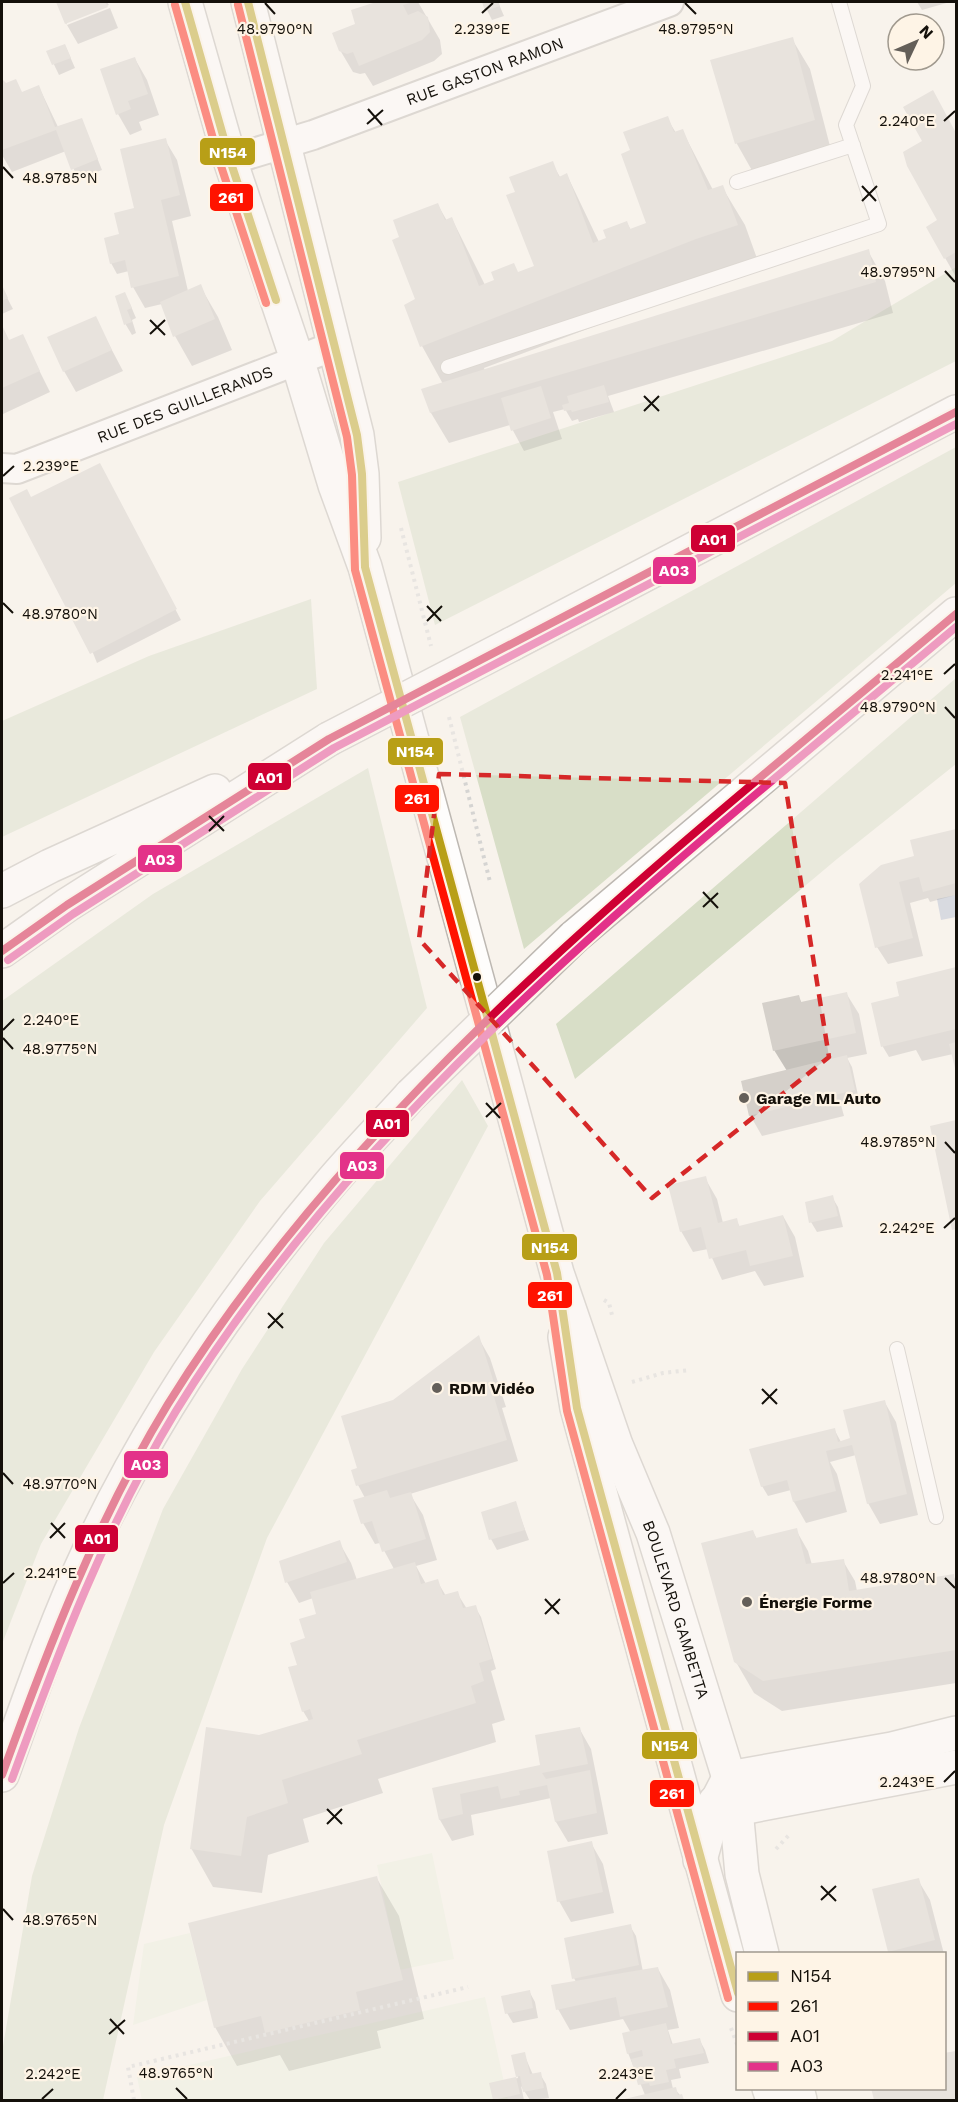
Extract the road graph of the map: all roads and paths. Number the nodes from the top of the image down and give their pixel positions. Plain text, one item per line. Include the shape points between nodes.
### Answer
1 (185, 2) edge
2 (248, 2) edge
3 (669, 2) edge
4 (839, 2) edge
5 (286, 145) junction
6 (853, 145) junction
7 (230, 160) junction
8 (737, 182) dead end
9 (334, 346) junction
10 (297, 359) junction
11 (448, 367) dead end
12 (957, 412) edge
13 (2, 468) edge
14 (399, 520) dead end
15 (365, 567) junction
16 (957, 614) edge
17 (431, 648) dead end
18 (446, 705) dead end
19 (329, 739) junction
20 (492, 890) dead end
21 (2, 891) edge
22 (2, 951) edge
23 (557, 1273) junction
24 (601, 1298) dead end
25 (615, 1326) dead end
26 (897, 1348) dead end
27 (690, 1370) dead end
28 (627, 1371) dead end
29 (630, 1383) junction
30 (633, 1394) dead end
31 (936, 1517) dead end
32 (957, 1733) edge
33 (957, 1767) edge
34 (675, 1771) junction
35 (2, 1775) edge
36 (727, 1797) junction
37 (699, 1860) junction
38 (762, 1952) edge
39 (468, 1987) dead end
40 (736, 1988) edge
41 (134, 2100) edge

1 - 7 main road, BOULEVARD GAMBETTA
2 - 5 main road, BOULEVARD GAMBETTA
3 - 5 street, RUE GASTON RAMON
4 - 6 lane via 862,86 846,125
5 - 7 street, RUE GASTON RAMON
5 - 9 main road, BOULEVARD GAMBETTA
6 - 8 lane
6 - 11 lane via 879,224
7 - 10 main road, BOULEVARD GAMBETTA
9 - 10 street, RUE DES GUILLERANDS
9 - 15 main road, BOULEVARD GAMBETTA via 357,435
10 - 13 street, RUE DES GUILLERANDS via 17,469
10 - 15 main road, BOULEVARD GAMBETTA via 335,485
12 - 19 main road, bridge
14 - 17 path
15 - 23 main road, BOULEVARD GAMBETTA
16 - 35 main road, bridge via 574,938 411,1095 329,1184 196,1360 144,1448 89,1552 39,1671
18 - 20 path
19 - 21 main road
19 - 22 main road via 124,868
23 - 34 main road, BOULEVARD GAMBETTA via 577,1408
23 - 36 main road, BOULEVARD GAMBETTA via 616,1445 653,1533
24 - 25 path via 609,1303
26 - 31 lane
27 - 29 path
28 - 29 path
29 - 30 path
32 - 36 main road
33 - 36 main road
34 - 36 main road
34 - 37 main road, BOULEVARD GAMBETTA
36 - 37 main road
36 - 38 main road, BOULEVARD GAMBETTA
37 - 40 main road, BOULEVARD GAMBETTA
39 - 41 path via 128,2067

